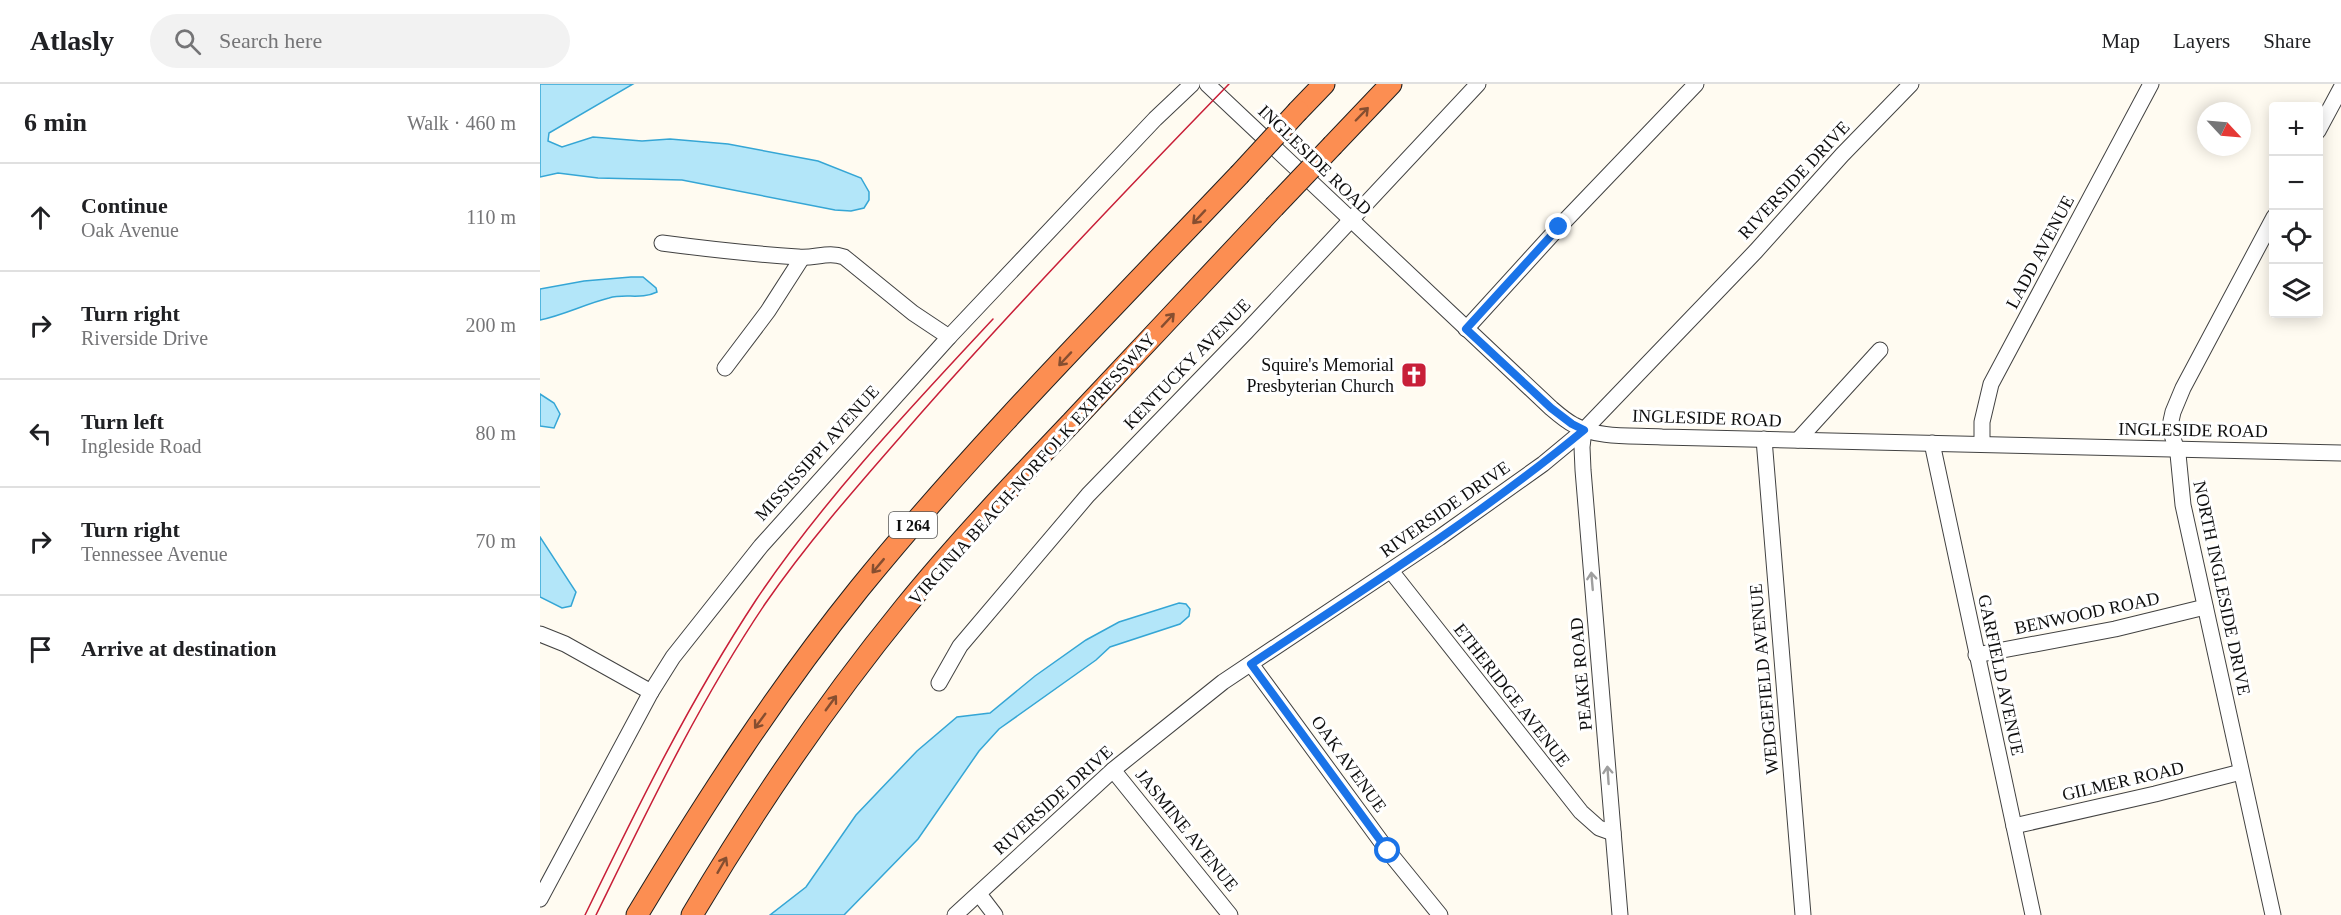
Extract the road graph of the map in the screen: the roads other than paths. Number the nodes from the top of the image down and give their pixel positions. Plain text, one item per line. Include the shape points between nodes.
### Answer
1 (1192, 84) edge
2 (1207, 84) edge
3 (1324, 84) edge
4 (1391, 84) edge
5 (1478, 84) edge
6 (1695, 84) edge
7 (1911, 84) edge
8 (2151, 84) edge
9 (2341, 88) edge
10 (2323, 123) edge
11 (1350, 220) junction
12 (2269, 226) edge
13 (662, 243) dead end
14 (802, 258) junction
15 (1466, 329) junction
16 (948, 337) junction
17 (1880, 350) dead end
18 (725, 368) dead end
19 (1584, 430) junction
20 (1764, 439) junction
21 (1798, 440) junction
22 (1932, 443) junction
23 (1982, 444) junction
24 (2176, 449) junction
25 (2341, 453) edge
26 (1390, 571) junction
27 (2205, 607) junction
28 (540, 634) edge
29 (1976, 655) junction
30 (1251, 664) junction
31 (939, 683) dead end
32 (651, 692) junction
33 (1113, 770) junction
34 (2241, 772) junction
35 (2014, 826) junction
36 (1613, 833) junction
37 (979, 894) junction
38 (540, 899) edge
39 (637, 915) edge
40 (693, 915) edge
41 (956, 915) edge
42 (995, 915) edge
43 (1230, 915) edge
44 (1440, 915) edge
45 (1620, 915) edge
46 (1803, 915) edge
47 (2033, 915) edge
48 (2273, 915) edge

1 - 16 street, MISSISSIPPI AVENUE
2 - 11 street, INGLESIDE ROAD
3 -> 39 highway, I 264, bridge via 985,444 858,590 756,727
40 -> 4 highway, VIRGINIA BEACH-NORFOLK EXPRESSWAY / I 264, bridge via 786,764 905,606 1007,490
5 - 11 street, KENTUCKY AVENUE
6 - 15 street
7 - 19 street, RIVERSIDE DRIVE
8 - 23 street, LADD AVENUE via 1991,384 1982,422
9 - 10 street
11 - 15 street, INGLESIDE ROAD
11 - 31 street, KENTUCKY AVENUE via 1088,495 960,646
12 - 24 street, NORTH INGLESIDE DRIVE via 2183,388 2171,422
13 - 14 street
14 - 16 street via 830,254 844,257
14 - 18 street
15 - 19 street, INGLESIDE ROAD via 1551,408
16 - 32 street, MISSISSIPPI AVENUE via 761,546 673,657
17 - 21 street
19 - 20 street, INGLESIDE ROAD via 1662,437
19 - 26 street, RIVERSIDE DRIVE via 1543,464
36 -> 19 street, PEAKE ROAD via 1583,470
20 - 21 street, INGLESIDE ROAD
20 - 46 street, WEDGEFIELD AVENUE
21 - 22 street, INGLESIDE ROAD
22 - 23 street, INGLESIDE ROAD
22 - 29 street, GARFIELD AVENUE
23 - 24 street, INGLESIDE ROAD
24 - 25 street, INGLESIDE ROAD
24 - 27 street, NORTH INGLESIDE DRIVE via 2183,505
26 - 30 street, RIVERSIDE DRIVE
26 - 36 street, ETHERIDGE AVENUE via 1581,813 1599,828
27 - 29 street, BENWOOD ROAD via 2115,629
27 - 34 street, NORTH INGLESIDE DRIVE
28 - 32 street
29 - 35 street, GARFIELD AVENUE
30 - 33 street, RIVERSIDE DRIVE
30 - 44 street, OAK AVENUE via 1388,851
32 - 38 street, MISSISSIPPI AVENUE
33 - 37 street, RIVERSIDE DRIVE
33 - 43 street, JASMINE AVENUE
34 - 35 street, GILMER ROAD
34 - 48 street, NORTH INGLESIDE DRIVE
35 - 47 street, GARFIELD AVENUE
36 - 45 street, PEAKE ROAD
37 - 41 street, RIVERSIDE DRIVE
37 - 42 street

